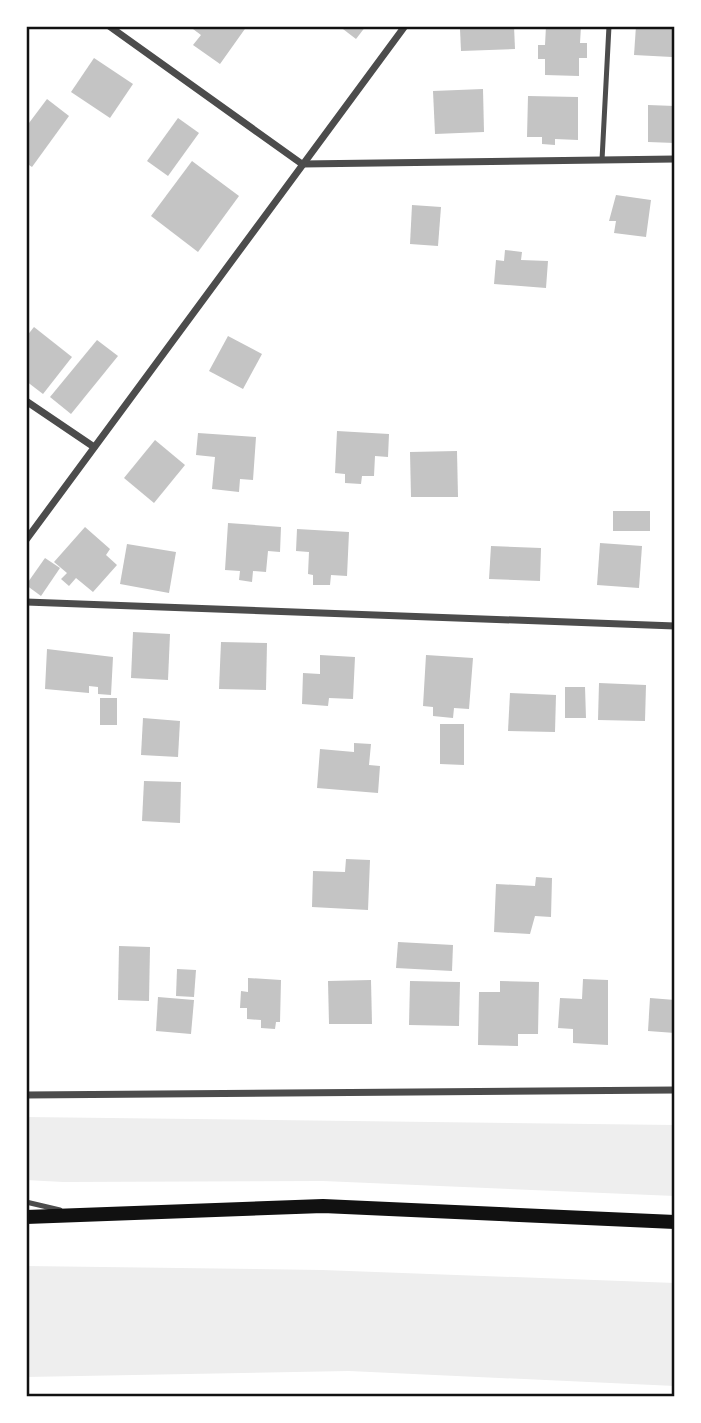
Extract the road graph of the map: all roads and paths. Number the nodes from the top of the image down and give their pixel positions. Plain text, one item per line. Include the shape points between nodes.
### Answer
1 (109, 26) edge
2 (405, 26) edge
3 (609, 26) edge
4 (675, 159) edge
5 (602, 160) junction
6 (302, 164) junction
7 (26, 401) edge
8 (94, 447) junction
9 (26, 540) edge
10 (26, 602) edge
11 (675, 626) edge
12 (675, 1090) edge
13 (26, 1095) edge
14 (26, 1202) edge
15 (73, 1213) junction
16 (26, 1217) edge
17 (675, 1222) edge

1 - 6 street
2 - 6 street
3 - 5 lane
4 - 5 street
5 - 6 street
6 - 8 street
7 - 8 street
8 - 9 street
10 - 11 street
12 - 13 street
14 - 15 lane
15 - 16 main road
15 - 17 main road via 323,1206

